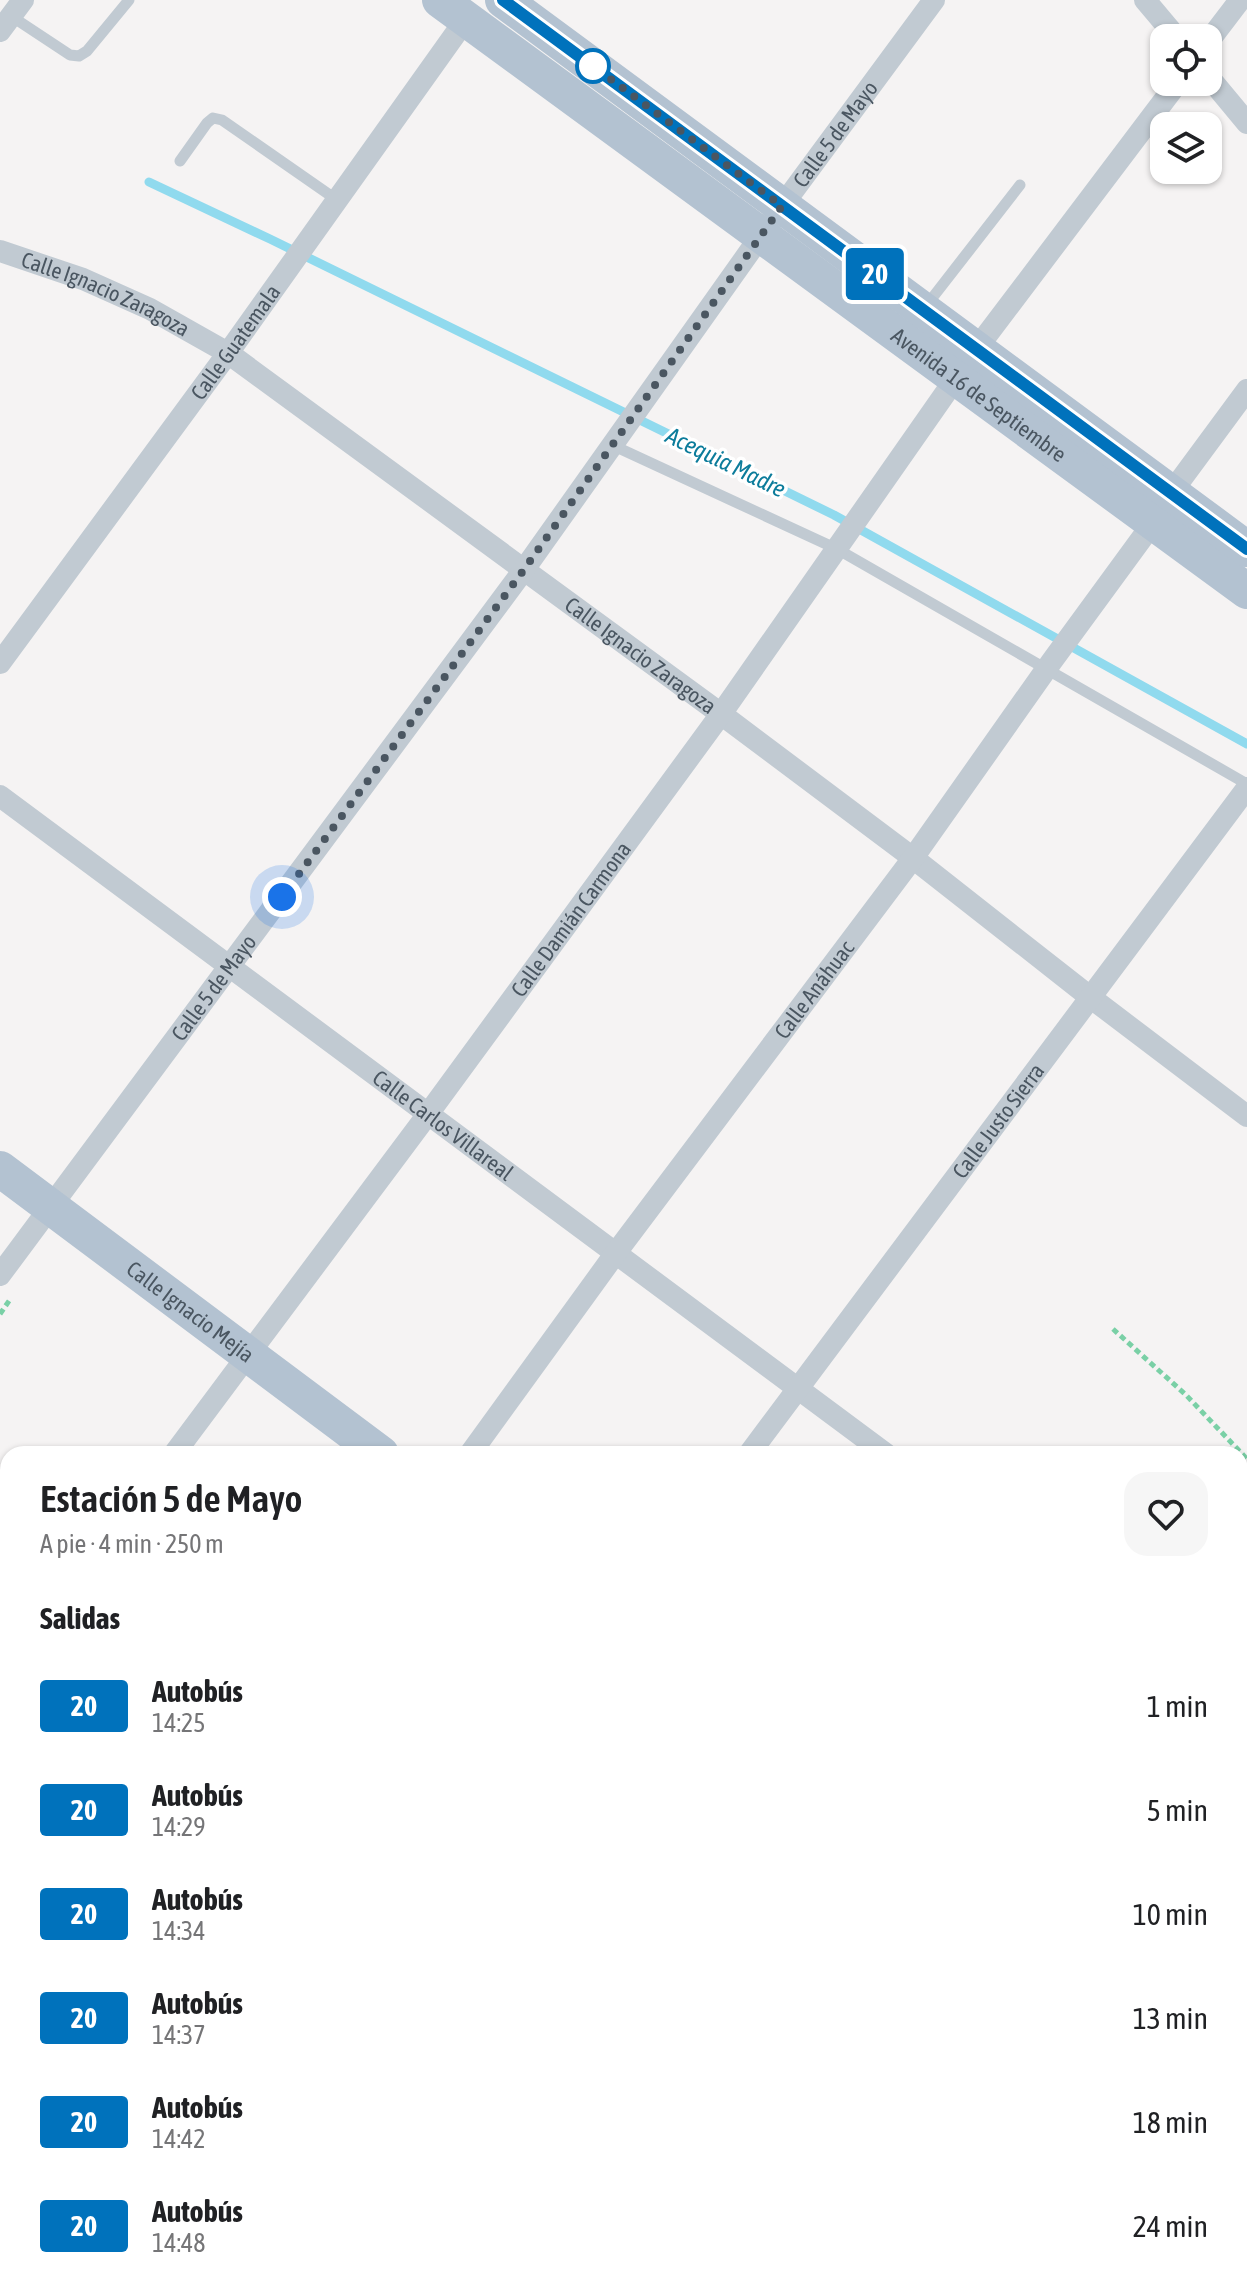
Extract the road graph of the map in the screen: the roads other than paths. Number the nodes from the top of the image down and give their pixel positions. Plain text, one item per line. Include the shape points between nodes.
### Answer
1 (129, 0) edge
2 (503, 0) edge
3 (934, 0) edge
4 (1145, 0) edge
5 (1240, 0) edge
6 (453, 10) edge
7 (11, 16) edge
8 (1165, 24) edge
9 (1222, 24) edge
10 (1222, 93) edge
11 (1167, 96) edge
12 (1247, 123) edge
13 (180, 161) dead end
14 (1020, 185) dead end
15 (337, 200) junction
16 (782, 206) junction
17 (762, 236) junction
18 (0, 251) edge
19 (923, 309) junction
20 (977, 348) junction
21 (228, 353) junction
22 (956, 378) junction
23 (1247, 390) edge
24 (615, 439) junction
25 (1162, 508) junction
26 (840, 545) junction
27 (1247, 549) edge
28 (523, 571) junction
29 (1247, 591) edge
30 (0, 663) edge
31 (1049, 665) junction
32 (721, 714) junction
33 (1247, 786) edge
34 (0, 796) edge
35 (913, 858) junction
36 (230, 967) junction
37 (1090, 997) junction
38 (428, 1114) junction
39 (1247, 1116) edge
40 (0, 1169) edge
41 (51, 1207) junction
42 (615, 1254) junction
43 (0, 1275) edge
44 (249, 1355) junction
45 (798, 1388) junction
46 (180, 1446) edge
47 (370, 1446) edge
48 (476, 1446) edge
49 (755, 1446) edge
50 (875, 1446) edge

1 - 7 lane via 79,56
2 - 16 main road, Avenida 16 de Septiembre
3 - 16 street, Calle 5 de Mayo
4 - 8 street
5 - 9 street
6 - 15 street, Calle Guatemala
6 - 17 main road, Avenida 16 de Septiembre
10 - 12 street
11 - 20 street
13 - 15 lane via 207,123 222,120
14 - 19 lane
15 - 21 street, Calle Guatemala
16 - 17 street, Calle 5 de Mayo
16 - 19 main road, Avenida 16 de Septiembre
17 - 22 main road, Avenida 16 de Septiembre
17 - 24 street, Calle 5 de Mayo
18 - 21 street, Calle Ignacio Zaragoza via 83,279
19 - 20 main road, Avenida 16 de Septiembre
20 - 25 main road, Avenida 16 de Septiembre
21 - 28 street, Calle Ignacio Zaragoza
21 - 30 street, Calle Guatemala
22 - 25 main road, Avenida 16 de Septiembre
22 - 26 street, Calle Damián Carmona
23 - 25 street, Calle Anáhuac
24 - 26 lane
24 - 28 street, Calle 5 de Mayo
25 - 27 main road, Avenida 16 de Septiembre
25 - 29 main road, Avenida 16 de Septiembre
25 - 31 street, Calle Anáhuac
26 - 31 lane
26 - 32 street, Calle Damián Carmona
28 - 32 street, Calle Ignacio Zaragoza
28 - 36 street, Calle 5 de Mayo
31 - 33 lane
31 - 35 street, Calle Anáhuac
32 - 35 street, Calle Ignacio Zaragoza
32 - 38 street, Calle Damián Carmona
33 - 37 street, Calle Justo Sierra
34 - 36 street, Calle Carlos Villareal
35 - 37 street, Calle Ignacio Zaragoza
35 - 42 street, Calle Anáhuac
36 - 38 street, Calle Carlos Villareal
36 - 41 street, Calle 5 de Mayo
37 - 39 street, Calle Ignacio Zaragoza
37 - 45 street, Calle Justo Sierra
38 - 42 street, Calle Carlos Villareal
38 - 44 street, Calle Damián Carmona
40 - 41 main road, Calle Ignacio Mejía
41 - 43 street, Calle 5 de Mayo
41 - 44 main road, Calle Ignacio Mejía
42 - 45 street, Calle Carlos Villareal
42 - 48 street, Calle Anáhuac
44 - 46 street, Calle Damián Carmona
44 - 47 main road, Calle Ignacio Mejía
45 - 49 street, Calle Justo Sierra
45 - 50 street, Calle Carlos Villareal

